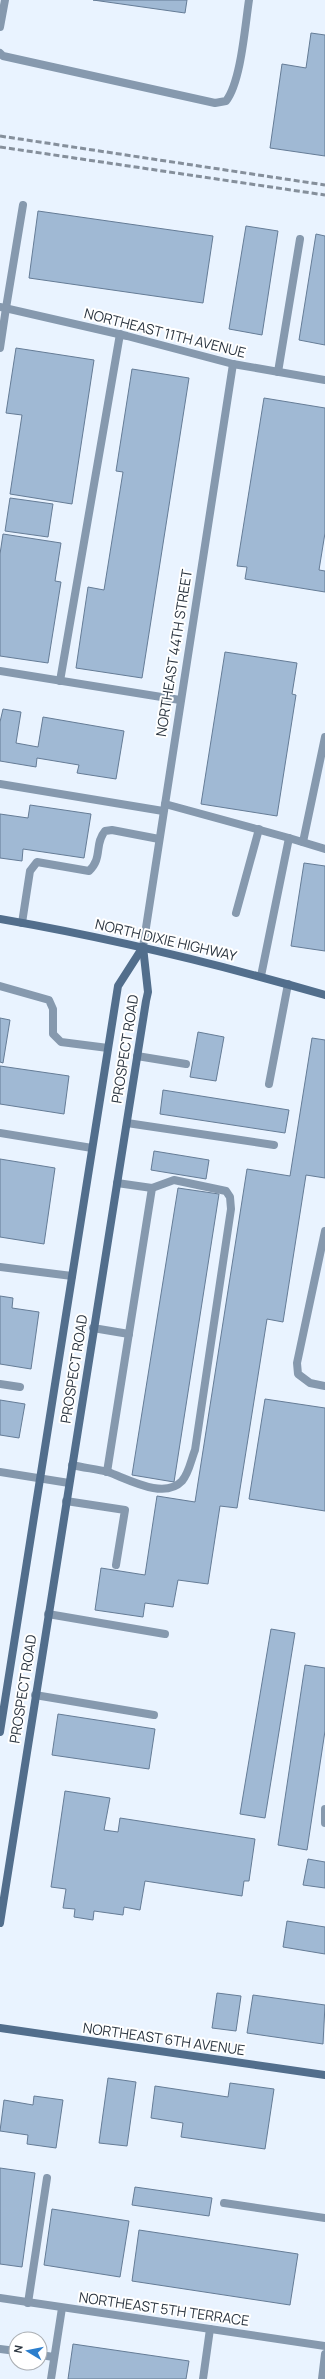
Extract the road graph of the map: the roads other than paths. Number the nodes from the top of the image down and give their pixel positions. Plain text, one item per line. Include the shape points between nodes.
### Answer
1 (5, 0) edge
2 (249, 0) edge
3 (0, 27) edge
4 (0, 53) edge
5 (24, 205) dead end
6 (300, 239) dead end
7 (3, 308) edge
8 (120, 334) junction
9 (0, 348) edge
10 (233, 364) junction
11 (278, 372) junction
12 (325, 380) edge
13 (0, 672) edge
14 (60, 681) junction
15 (180, 700) junction
16 (325, 737) edge
17 (0, 784) edge
18 (164, 807) junction
19 (259, 829) junction
20 (289, 838) junction
21 (159, 839) junction
22 (303, 842) junction
23 (325, 849) edge
24 (236, 913) dead end
25 (0, 919) edge
26 (22, 923) junction
27 (143, 947) junction
28 (262, 976) junction
29 (288, 984) junction
30 (0, 986) edge
31 (325, 995) edge
32 (108, 1048) junction
33 (138, 1056) junction
34 (186, 1064) dead end
35 (269, 1084) dead end
36 (126, 1123) junction
37 (0, 1133) edge
38 (274, 1145) dead end
39 (92, 1148) junction
40 (117, 1183) junction
41 (152, 1188) junction
42 (325, 1231) edge
43 (0, 1267) edge
44 (72, 1276) junction
45 (93, 1328) junction
46 (129, 1334) junction
47 (0, 1384) edge
48 (325, 1386) edge
49 (20, 1387) dead end
50 (72, 1465) junction
51 (0, 1472) edge
52 (107, 1472) junction
53 (40, 1478) junction
54 (69, 1483) junction
55 (66, 1501) junction
56 (116, 1565) dead end
57 (48, 1614) junction
58 (165, 1634) dead end
59 (35, 1695) junction
60 (154, 1715) dead end
61 (0, 1732) edge
62 (325, 1809) edge
63 (325, 1823) edge
64 (0, 1923) edge
65 (0, 2028) edge
66 (325, 2075) edge
67 (48, 2178) dead end
68 (224, 2203) dead end
69 (325, 2218) edge
70 (0, 2298) edge
71 (28, 2303) junction
72 (62, 2308) junction
73 (210, 2329) junction
74 (325, 2346) edge
75 (325, 2354) edge
76 (48, 2356) edge
77 (54, 2357) junction
78 (51, 2379) edge
79 (203, 2379) edge
80 (322, 2379) edge

1 - 3 street
2 - 4 street via 232,94 226,101 216,103 3,56
5 - 7 street
6 - 11 street
7 - 8 street, NORTHEAST 11TH AVENUE
7 - 9 street
8 - 10 street, NORTHEAST 11TH AVENUE
8 - 14 street
10 - 11 street, NORTHEAST 11TH AVENUE
10 - 15 street, NORTHEAST 44TH STREET
11 - 12 street, NORTHEAST 11TH AVENUE
13 - 14 street
14 - 15 street
15 - 18 street, NORTHEAST 44TH STREET
16 - 22 street
17 - 18 street
18 - 19 street
18 - 21 street, NORTHEAST 44TH STREET
19 - 20 street
19 - 24 street
20 - 22 street
20 - 28 street
21 - 26 street via 112,830 105,831 101,836 96,865 89,871 37,862 30,871
21 - 27 street, NORTHEAST 44TH STREET
22 - 23 street
25 - 26 main road, NORTH DIXIE HIGHWAY
26 - 27 main road, NORTH DIXIE HIGHWAY
27 - 28 main road, NORTH DIXIE HIGHWAY
27 - 32 main road, PROSPECT ROAD via 118,986
27 - 33 main road, PROSPECT ROAD via 148,992
28 - 29 main road, NORTH DIXIE HIGHWAY
29 - 31 main road, NORTH DIXIE HIGHWAY
29 - 35 street
30 - 32 street via 49,1000 53,1009 53,1034 61,1042
32 - 39 main road, PROSPECT ROAD
33 - 34 street
33 - 36 main road, PROSPECT ROAD
36 - 38 street
36 - 40 main road, PROSPECT ROAD
37 - 39 street
39 - 44 main road, PROSPECT ROAD
40 - 41 street
40 - 45 main road, PROSPECT ROAD
41 - 46 street
41 - 52 street via 174,1180 215,1187 226,1191 230,1197 231,1209 195,1450 186,1474 181,1482 172,1487 152,1487
42 - 48 street via 297,1363 298,1374 310,1383
43 - 44 street
44 - 53 main road, PROSPECT ROAD
45 - 46 street
45 - 50 main road, PROSPECT ROAD
46 - 52 street
47 - 49 street
50 - 52 street
50 - 54 main road, PROSPECT ROAD
51 - 53 street
53 - 54 street
53 - 61 main road, PROSPECT ROAD
54 - 55 main road, PROSPECT ROAD
55 - 56 street via 125,1510
55 - 57 main road, PROSPECT ROAD
57 - 58 street
57 - 59 main road, PROSPECT ROAD
59 - 60 street
59 - 64 main road, PROSPECT ROAD
62 - 63 street
65 - 66 main road, NORTHEAST 6TH AVENUE
67 - 71 street
68 - 69 street
70 - 71 street, NORTHEAST 5TH TERRACE
71 - 72 street, NORTHEAST 5TH TERRACE
72 - 73 street, NORTHEAST 5TH TERRACE
72 - 77 street
73 - 74 street, NORTHEAST 5TH TERRACE
73 - 79 street
75 - 80 street
76 - 77 street
77 - 78 street

